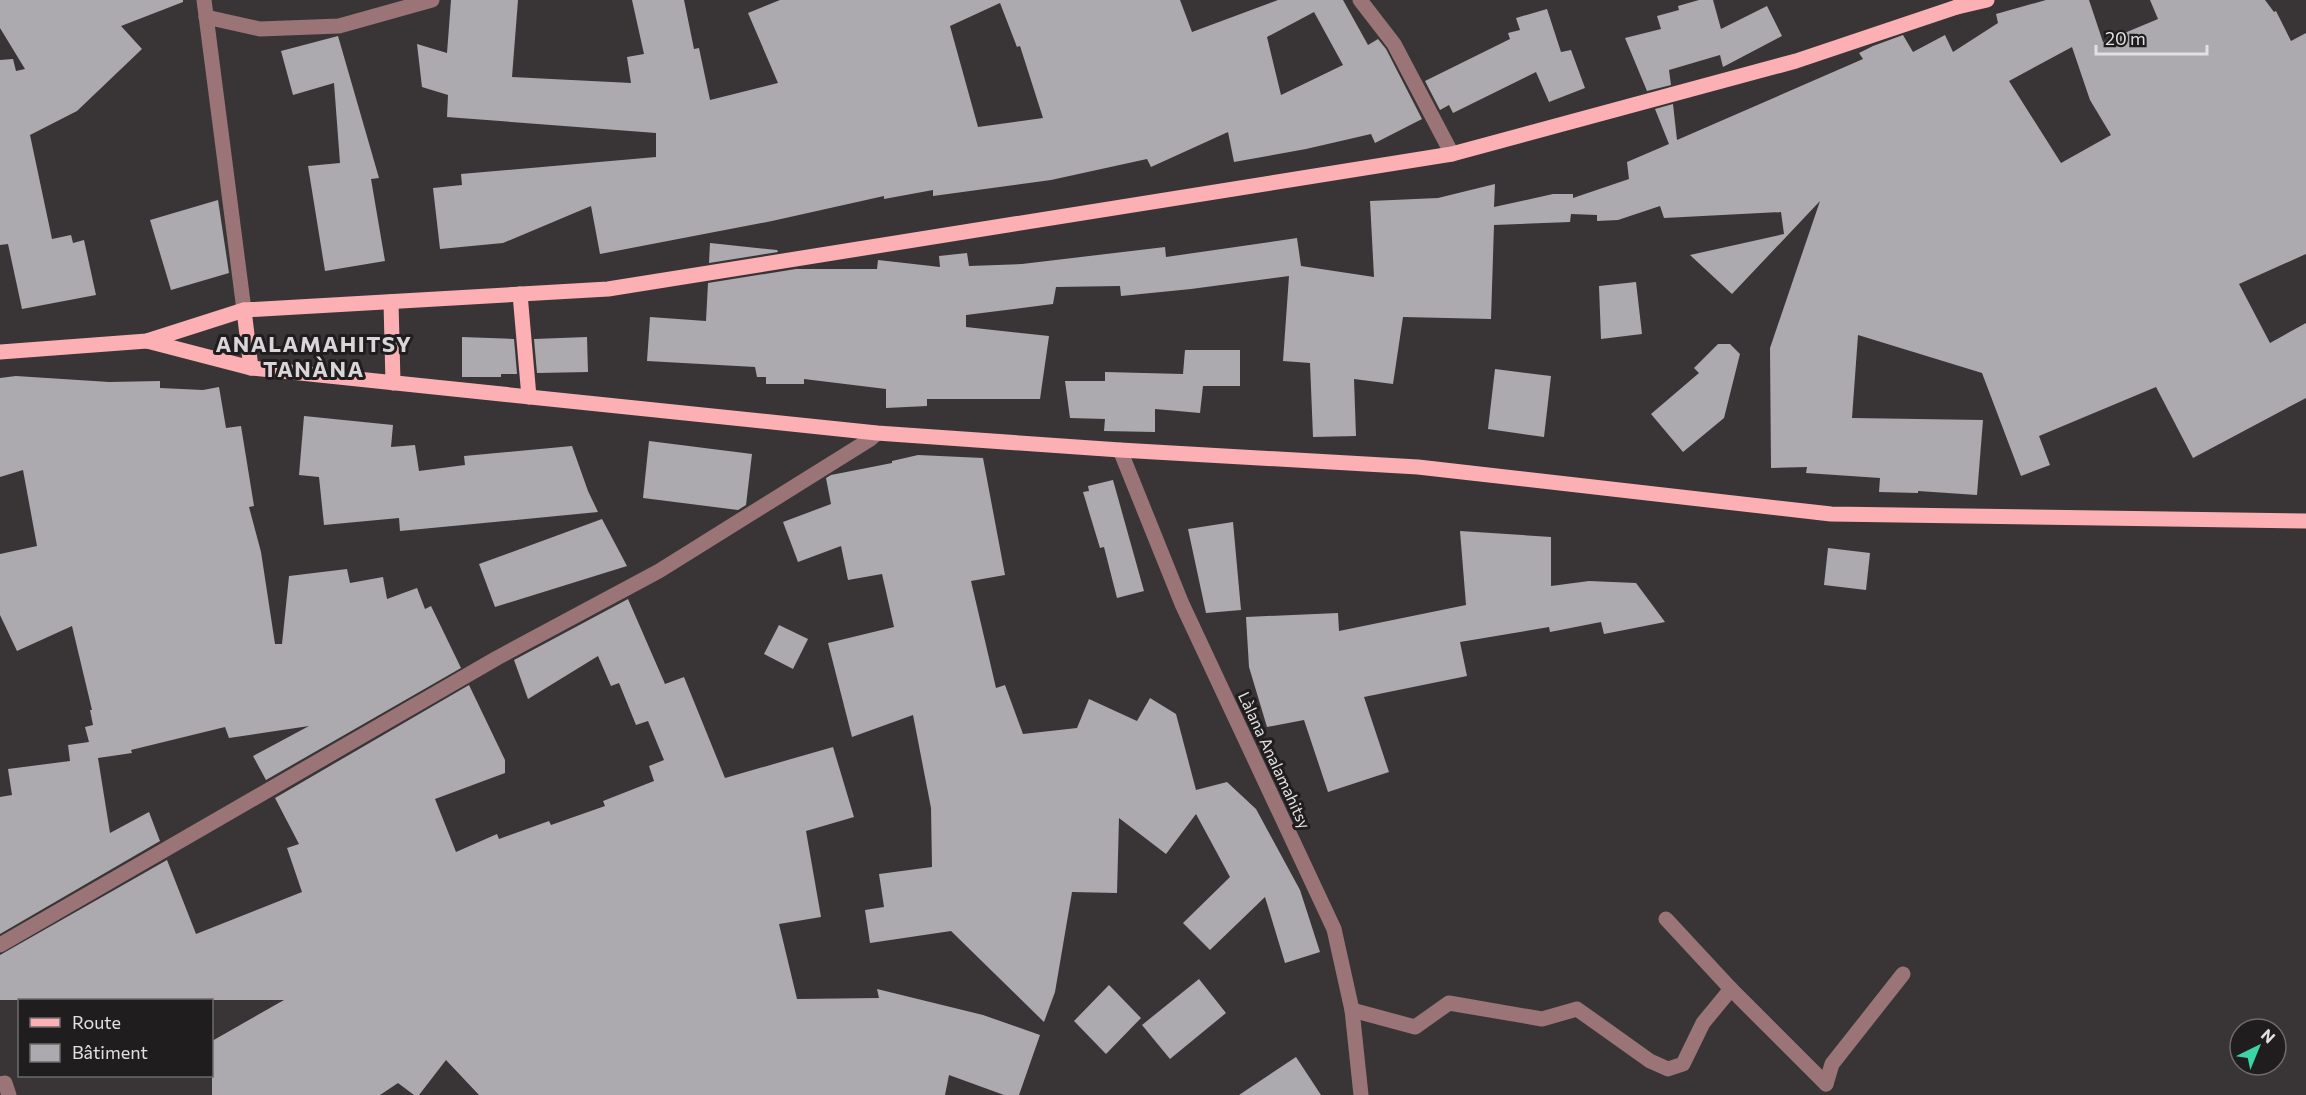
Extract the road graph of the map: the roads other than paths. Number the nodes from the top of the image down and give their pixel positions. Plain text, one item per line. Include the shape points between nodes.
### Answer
1 (204, 0) edge
2 (432, 0) edge
3 (1360, 0) edge
4 (1987, 0) edge
5 (1962, 4) edge
6 (206, 17) junction
7 (1452, 154) junction
8 (519, 294) junction
9 (391, 302) junction
10 (244, 310) junction
11 (147, 341) junction
12 (0, 352) edge
13 (250, 368) junction
14 (393, 382) junction
15 (529, 397) junction
16 (878, 433) junction
17 (1120, 450) junction
18 (2306, 521) edge
19 (1666, 919) dead end
20 (0, 945) edge
21 (1903, 974) dead end
22 (1731, 989) junction
23 (1352, 1010) junction
24 (0, 1084) edge
25 (1360, 1094) edge
26 (9, 1095) edge

1 - 6 street
2 - 6 street via 339,26 260,29
3 - 7 street via 1394,44
4 - 5 main road
5 - 7 main road via 1796,61
6 - 10 street
7 - 8 main road via 608,289
8 - 9 main road
8 - 15 main road
9 - 10 main road
9 - 14 main road
10 - 11 main road
10 - 13 main road
11 - 12 main road
11 - 13 main road
13 - 14 main road
14 - 15 main road
15 - 16 main road
16 - 17 main road
16 - 20 street via 659,571 496,658
17 - 18 main road via 1418,466 1832,514
17 - 23 street, Làlana Analamahitsy via 1182,604 1334,929
19 - 22 street
21 - 22 street via 1832,1064 1826,1084
22 - 23 street via 1703,1023 1683,1064 1668,1069 1650,1061 1576,1009 1542,1019 1449,1003 1415,1028
23 - 25 street, Làlana Analamahitsy
24 - 26 street via 5,1083

